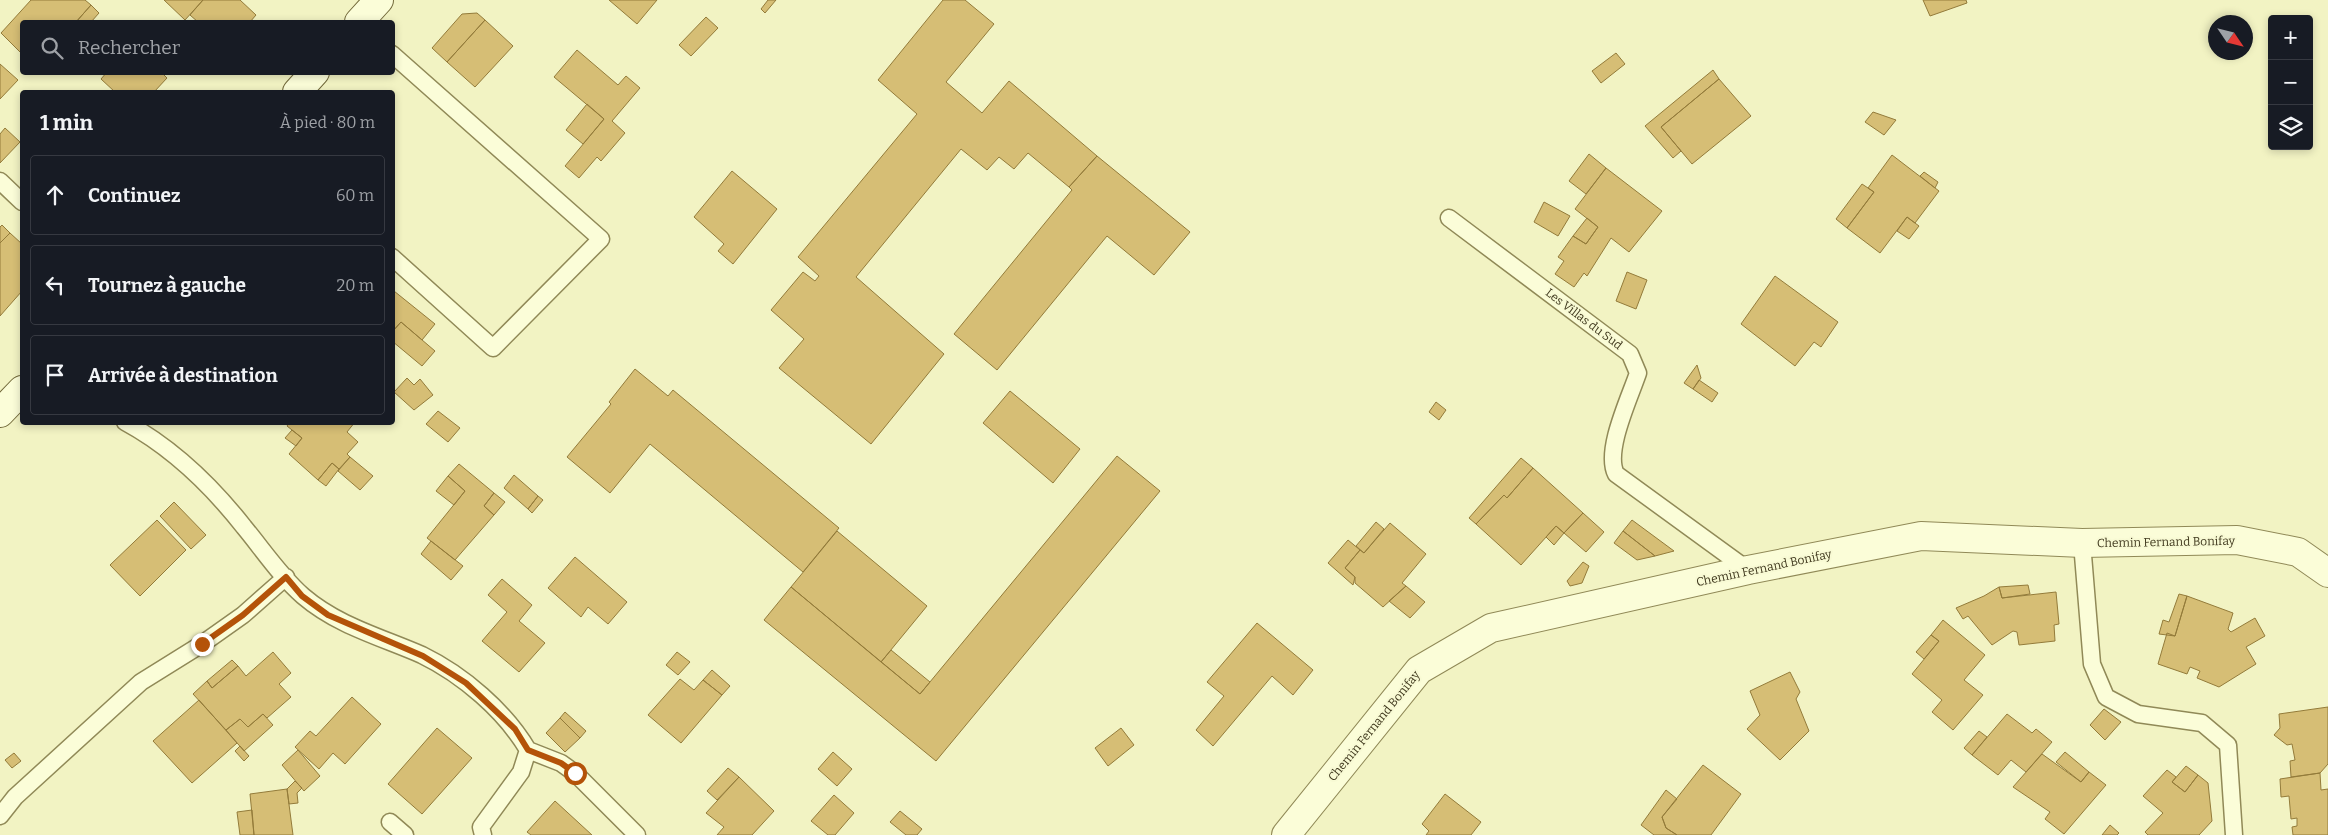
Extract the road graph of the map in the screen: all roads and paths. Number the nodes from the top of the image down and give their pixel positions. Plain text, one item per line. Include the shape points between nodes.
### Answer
1 (379, 0) edge
2 (361, 20) edge
3 (395, 57) edge
4 (312, 75) edge
5 (299, 90) edge
6 (0, 181) edge
7 (20, 200) edge
8 (1449, 218) dead end
9 (395, 260) edge
10 (20, 392) edge
11 (0, 413) edge
12 (130, 425) edge
13 (2082, 543) junction
14 (1748, 570) junction
15 (2328, 573) edge
16 (286, 577) junction
17 (528, 750) junction
18 (0, 816) edge
19 (390, 822) dead end
20 (405, 835) edge
21 (483, 835) edge
22 (637, 835) edge
23 (1286, 835) edge
24 (2234, 835) edge

1 - 2 street
3 - 9 lane via 601,239 493,348
4 - 5 street
6 - 7 lane
8 - 14 lane, Les Villas du Sud via 1630,354 1638,373 1614,442 1612,467 1616,474
10 - 11 street
12 - 16 lane via 150,436 193,470
13 - 14 street, Chemin Fernand Bonifay via 1921,536
13 - 15 street, Chemin Fernand Bonifay via 2237,540 2298,552
13 - 24 lane via 2092,664 2106,697 2138,714 2202,723 2228,745
14 - 23 street, Chemin Fernand Bonifay via 1491,628 1419,670
16 - 17 lane via 302,596 328,615 423,656 466,683 515,729
16 - 18 lane via 237,620 141,682 15,797
17 - 21 lane via 521,772 481,827
17 - 22 lane via 561,763 575,773
19 - 20 lane

